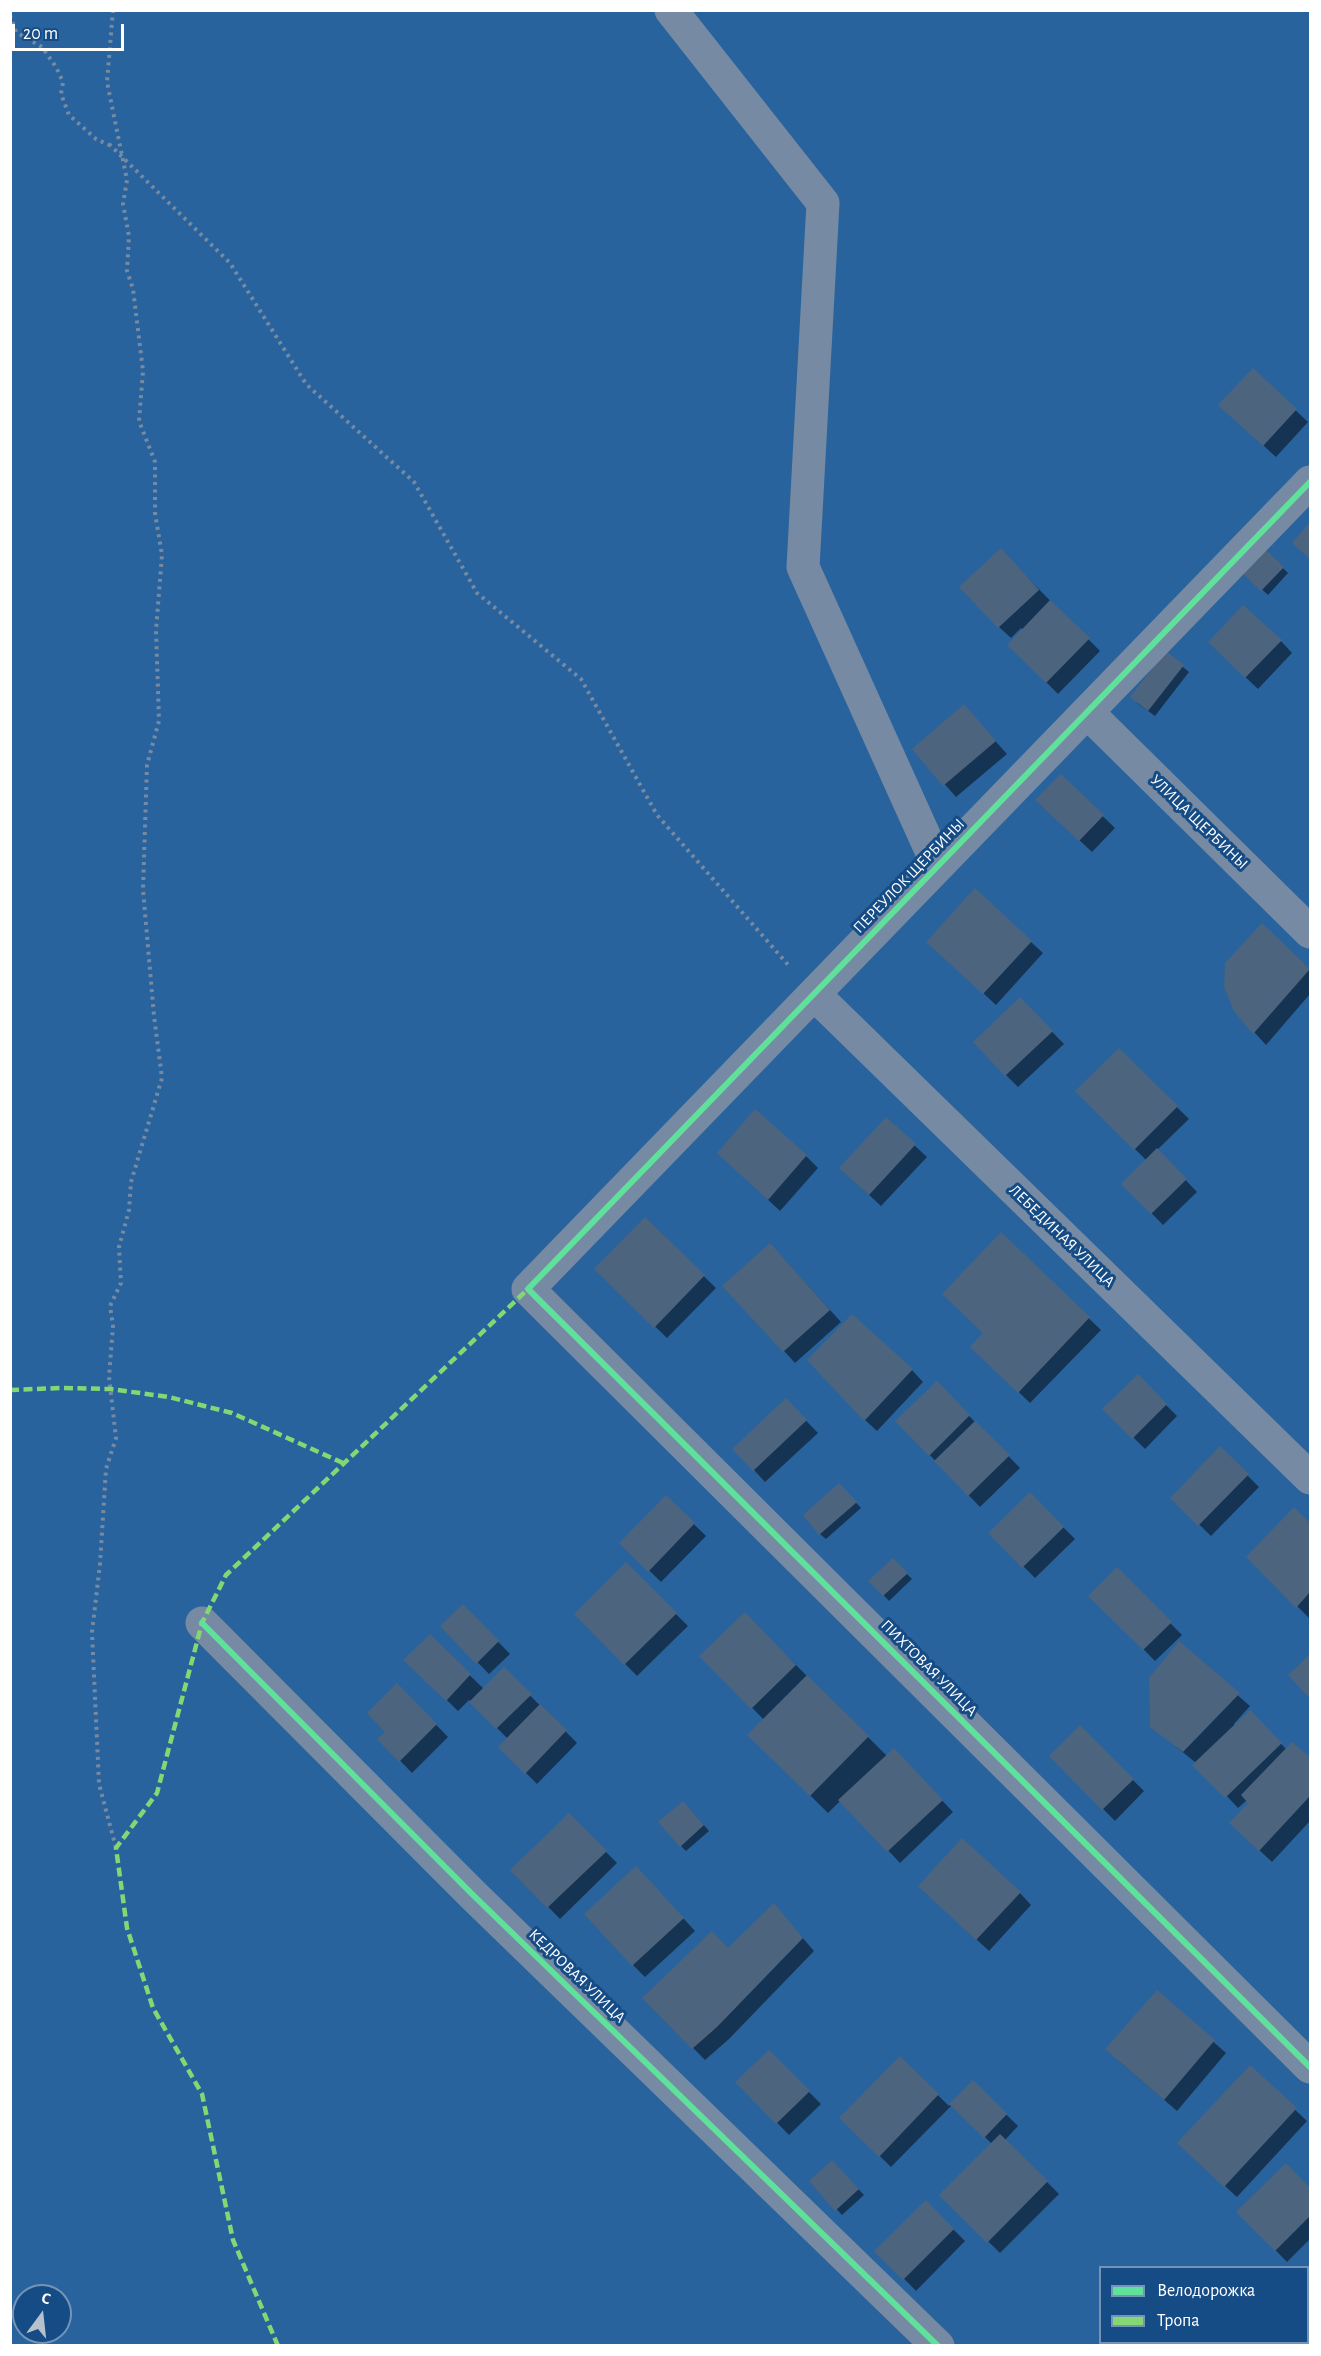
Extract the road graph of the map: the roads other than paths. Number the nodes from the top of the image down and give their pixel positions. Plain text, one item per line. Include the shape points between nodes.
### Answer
1 (671, 10) edge
2 (1311, 482) edge
3 (1087, 712) junction
4 (938, 866) junction
5 (1311, 932) edge
6 (814, 994) junction
7 (528, 1289) joint
8 (1311, 1478) edge
9 (202, 1623) dead end
10 (1311, 2067) edge
11 (938, 2346) edge

1 - 4 street via 823,203 803,567
2 - 3 street, ПЕРЕУЛОК ЩЕРБИНЫ
3 - 4 street, ПЕРЕУЛОК ЩЕРБИНЫ
3 - 5 street, УЛИЦА ЩЕРБИНЫ
4 - 6 street, ПЕРЕУЛОК ЩЕРБИНЫ
6 - 7 street, ПЕРЕУЛОК ЩЕРБИНЫ
6 - 8 street, ЛЕБЕДИНАЯ УЛИЦА
7 - 10 street, ПИХТОВАЯ УЛИЦА
9 - 11 street, КЕДРОВАЯ УЛИЦА via 472,1894

